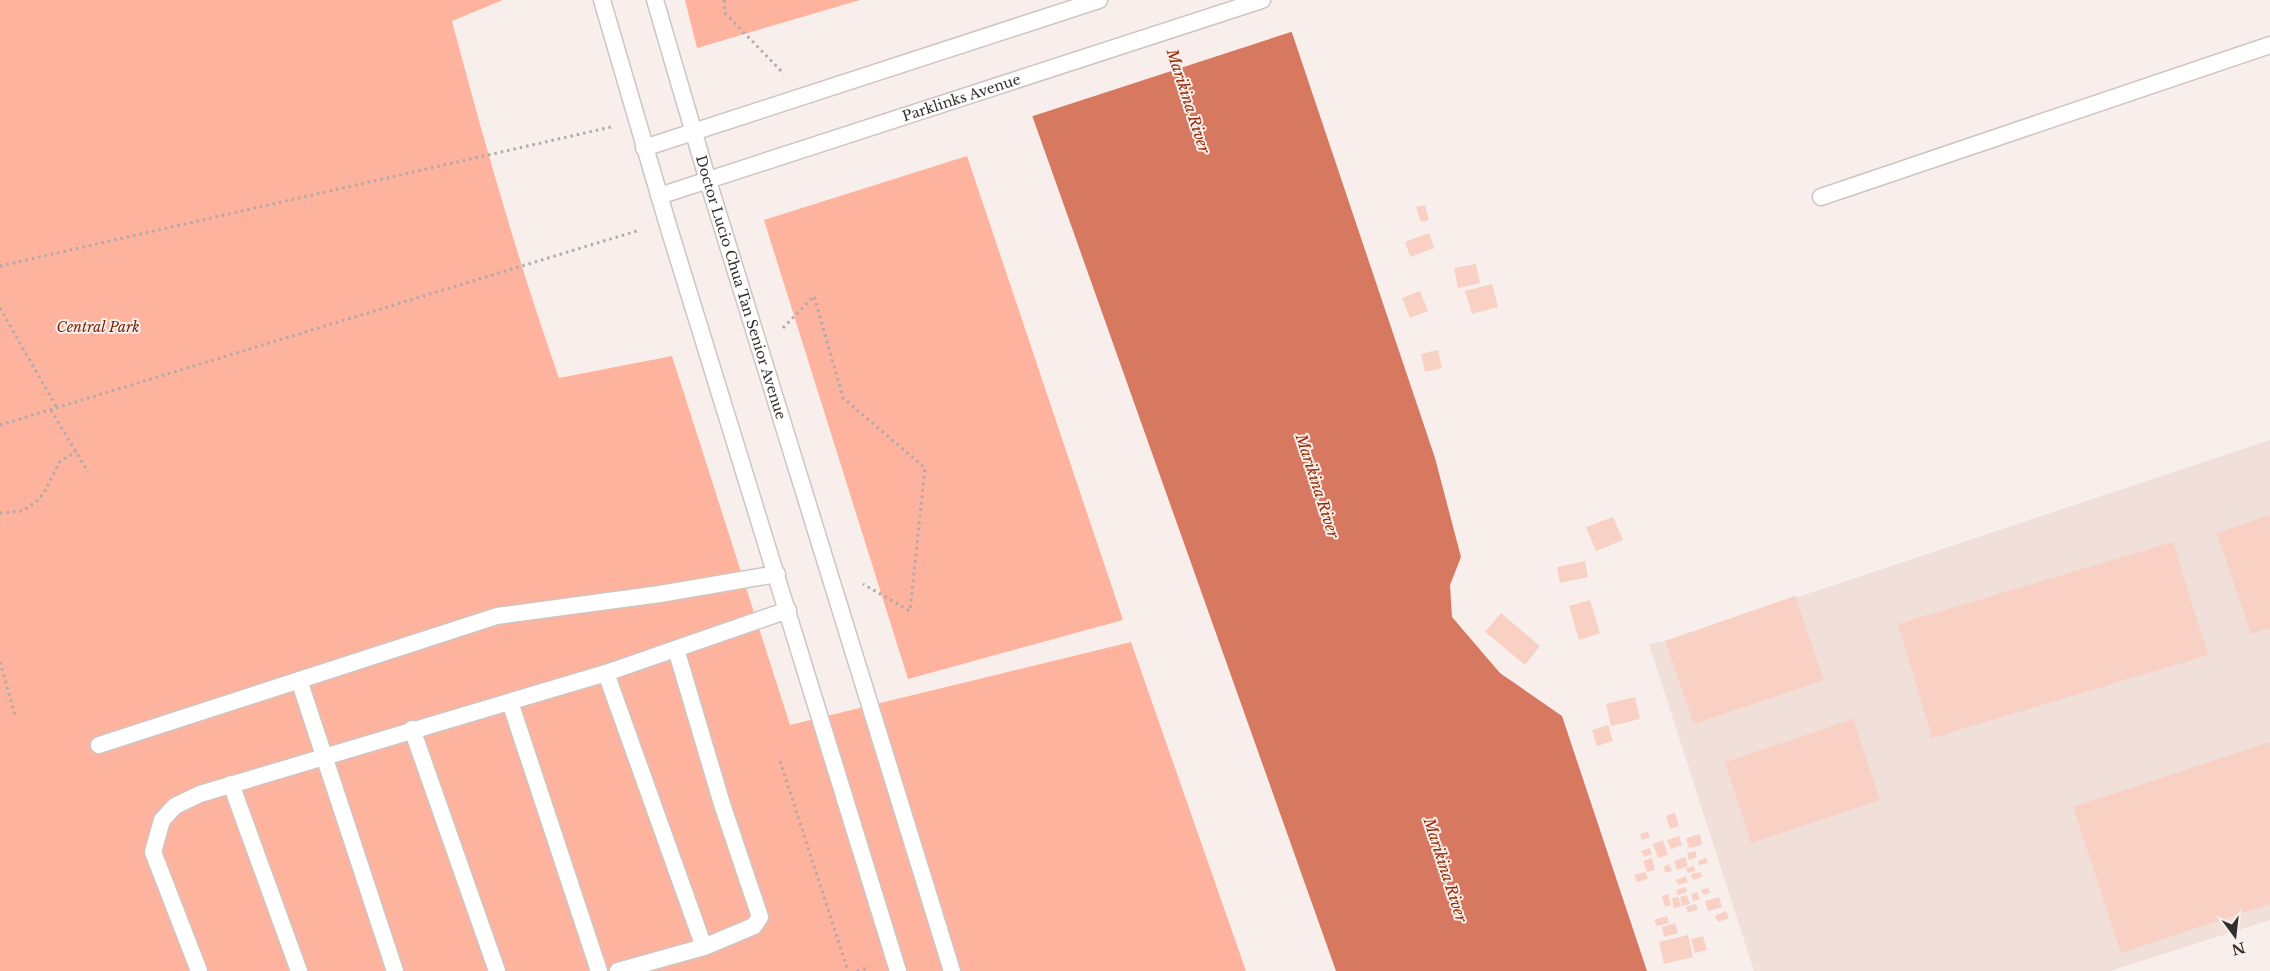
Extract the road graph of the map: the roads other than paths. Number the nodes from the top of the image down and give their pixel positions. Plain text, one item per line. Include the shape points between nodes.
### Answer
1 (602, 0) edge
2 (655, 0) edge
3 (1099, 0) edge
4 (1262, 0) edge
5 (2270, 45) edge
6 (693, 132) junction
7 (644, 148) junction
8 (708, 181) junction
9 (659, 196) junction
10 (1821, 197) dead end
11 (777, 574) junction
12 (788, 610) junction
13 (676, 649) junction
14 (606, 673) junction
15 (299, 680) junction
16 (510, 702) junction
17 (412, 729) junction
18 (99, 746) dead end
19 (323, 757) junction
20 (231, 784) junction
21 (704, 947) junction
22 (199, 971) edge
23 (299, 971) edge
24 (394, 971) edge
25 (497, 971) edge
26 (599, 971) edge
27 (618, 971) edge
28 (898, 971) edge
29 (952, 971) edge

1 - 7 lane
2 - 6 lane, Doctor Lucio Chua Tan Senior Avenue
3 - 6 lane
4 - 8 lane, Parklinks Avenue
5 - 10 lane
6 - 7 lane
6 - 8 lane, Doctor Lucio Chua Tan Senior Avenue
7 - 9 lane
8 - 9 lane, Parklinks Avenue
8 - 29 lane, Doctor Lucio Chua Tan Senior Avenue
9 - 11 lane
11 - 12 lane
11 - 15 lane via 497,616
12 - 13 lane
12 - 28 lane
13 - 14 lane
13 - 21 lane via 760,918 754,926
14 - 16 lane
14 - 21 lane
15 - 18 lane
15 - 19 lane
16 - 17 lane
16 - 26 lane
17 - 19 lane
17 - 25 lane
19 - 20 lane
19 - 24 lane
20 - 22 lane via 175,806 162,820 153,852
20 - 23 lane
21 - 27 lane

